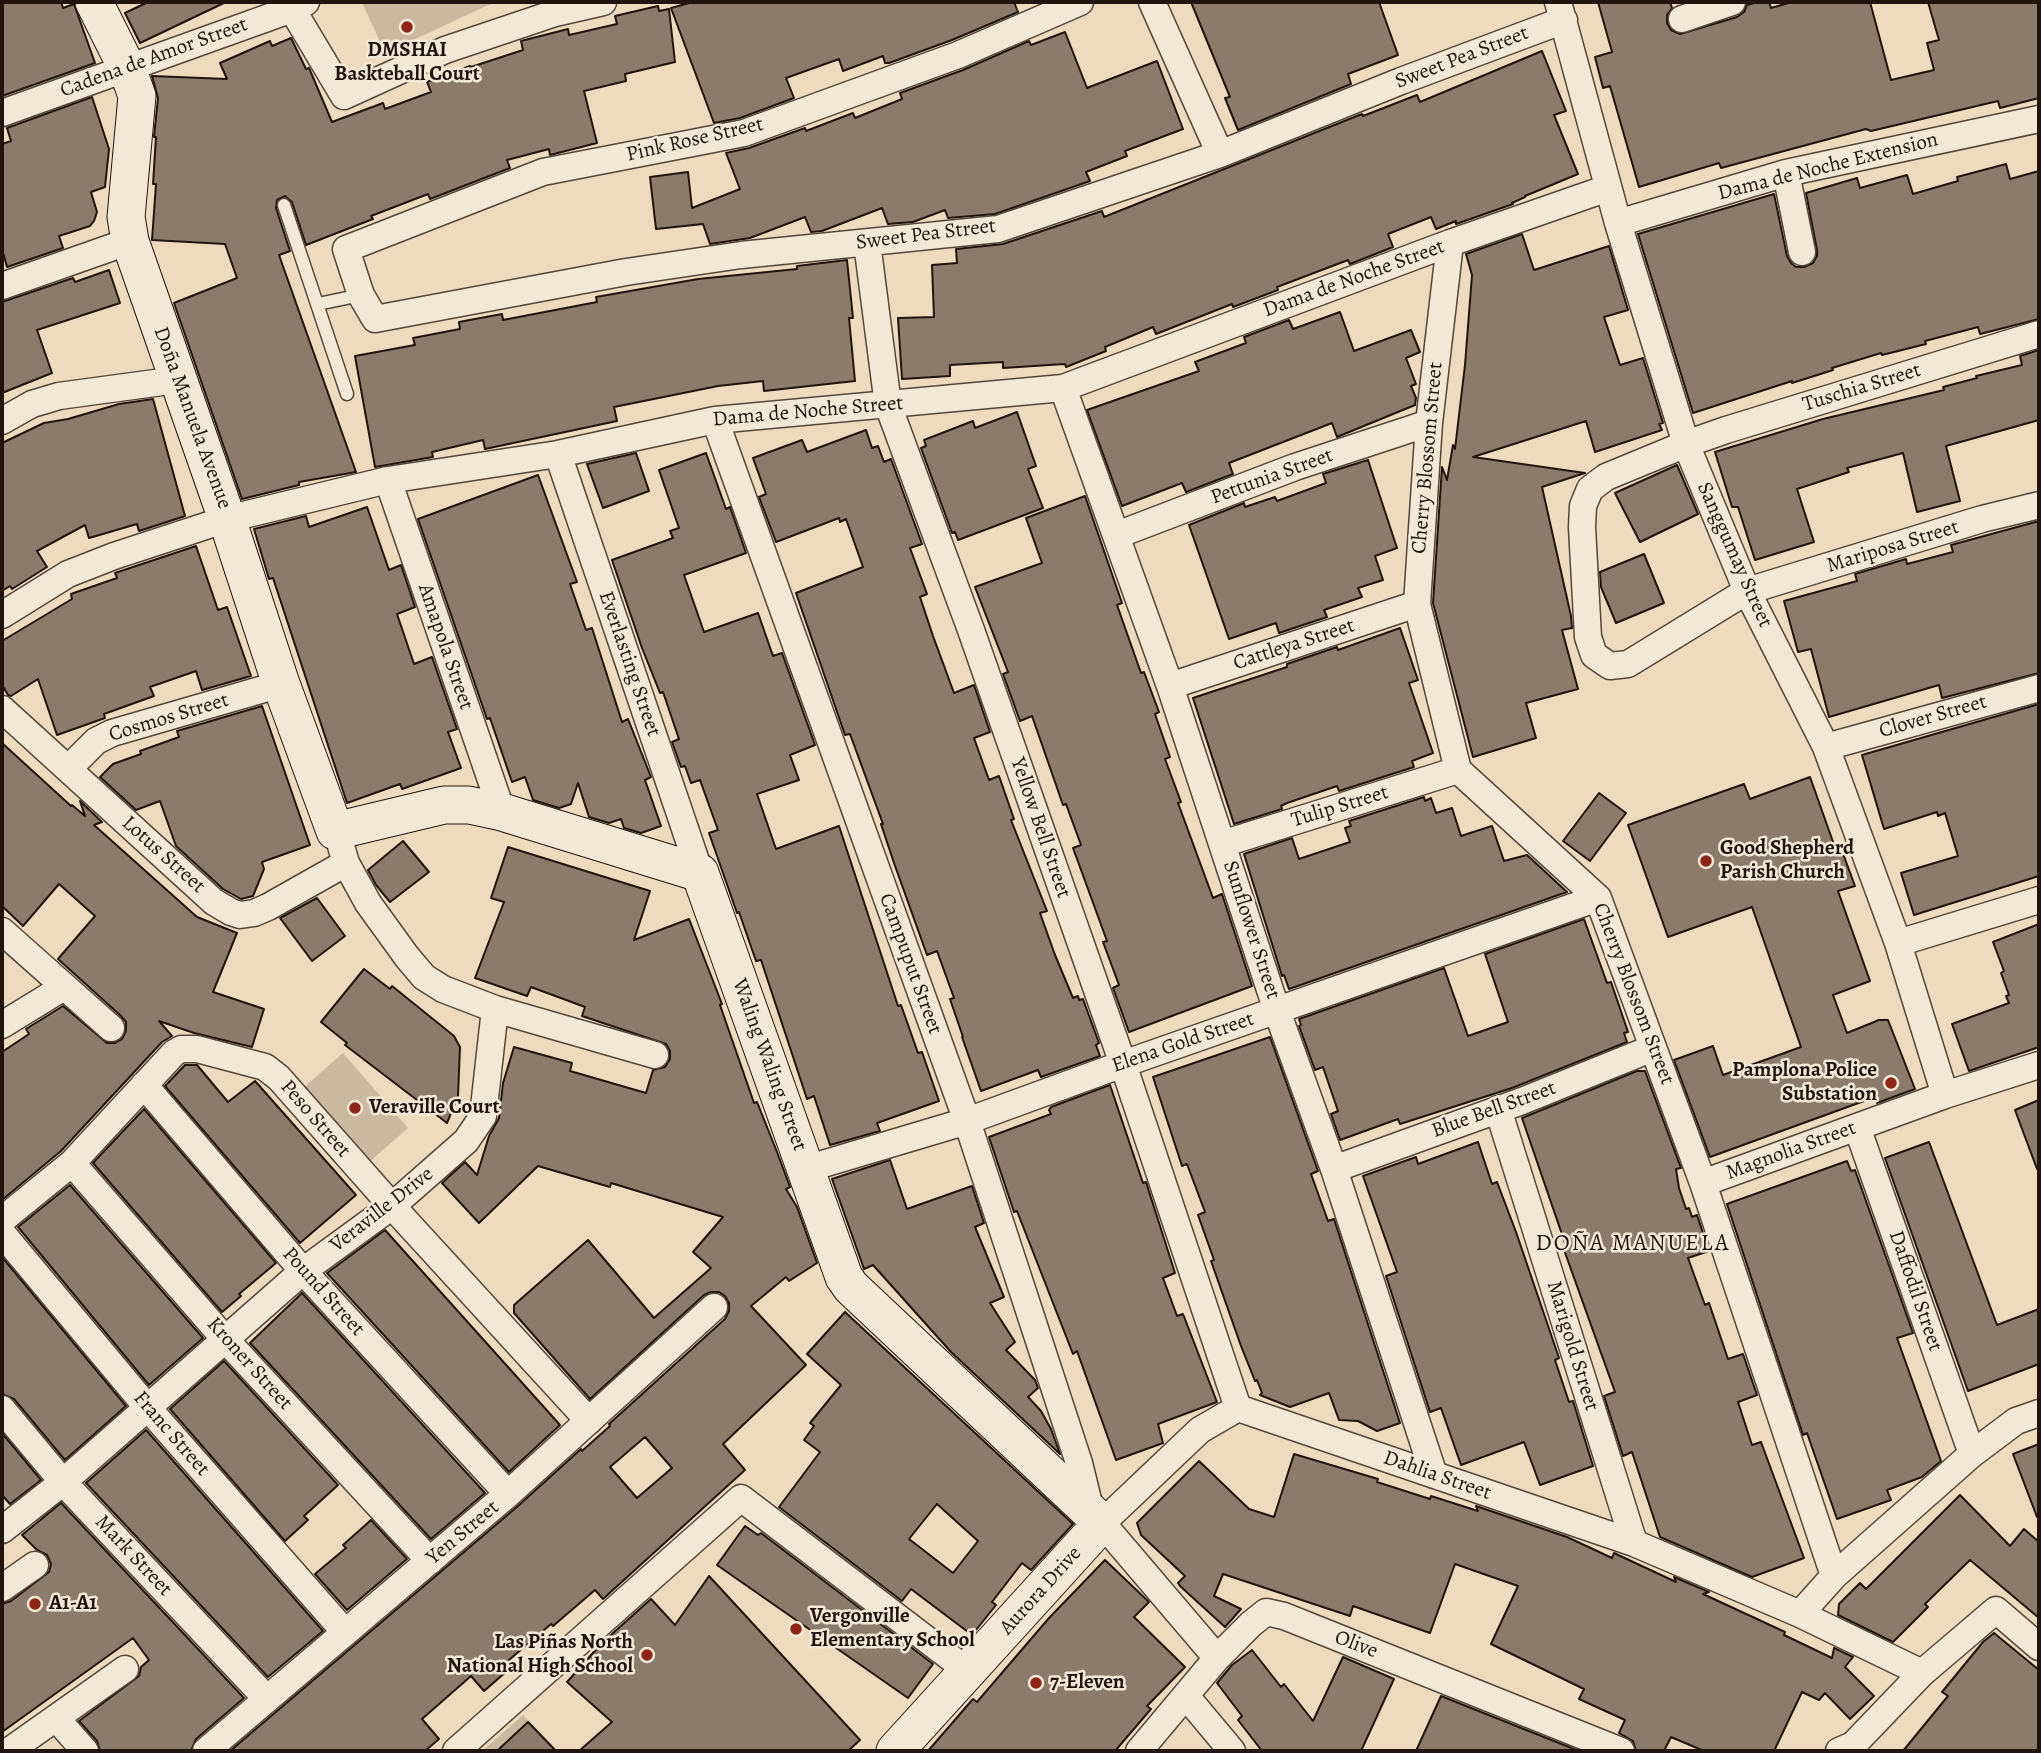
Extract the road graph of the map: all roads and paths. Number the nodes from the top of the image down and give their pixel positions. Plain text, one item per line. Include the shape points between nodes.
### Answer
1 (94, 2) edge
2 (603, 2) edge
3 (1080, 2) edge
4 (1152, 2) edge
5 (1732, 2) edge
6 (299, 5) edge
7 (1561, 11) edge
8 (1682, 19) dead end
9 (127, 68) junction
10 (2, 113) edge
11 (2039, 118) edge
12 (1220, 154) junction
13 (1786, 173) junction
14 (1608, 188) junction
15 (284, 205) dead end
16 (1618, 223) junction
17 (130, 241) junction
18 (867, 243) junction
19 (1450, 243) junction
20 (345, 249) joint
21 (1802, 252) dead end
22 (2, 286) edge
23 (360, 295) junction
24 (318, 304) junction
25 (2039, 334) edge
26 (177, 380) junction
27 (1063, 388) junction
28 (347, 394) dead end
29 (888, 405) junction
30 (715, 420) junction
31 (2, 421) edge
32 (1429, 424) junction
33 (1686, 444) junction
34 (558, 454) junction
35 (388, 481) junction
36 (2039, 505) edge
37 (227, 519) junction
38 (1117, 535) junction
39 (1747, 591) junction
40 (1417, 604) junction
41 (2, 615) edge
42 (281, 684) junction
43 (1171, 686) junction
44 (2039, 688) edge
45 (2, 709) edge
46 (1826, 747) junction
47 (68, 769) junction
48 (1458, 770) junction
49 (502, 813) junction
50 (1222, 844) junction
51 (341, 847) junction
52 (700, 873) junction
53 (1598, 898) junction
54 (2039, 900) edge
55 (2, 931) edge
56 (1898, 943) junction
57 (64, 987) junction
58 (495, 1009) junction
59 (1278, 1011) junction
60 (2, 1025) edge
61 (111, 1028) dead end
62 (1653, 1048) junction
63 (654, 1055) dead end
64 (1123, 1063) junction
65 (2039, 1065) edge
66 (144, 1085) junction
67 (1945, 1095) junction
68 (1499, 1109) junction
69 (967, 1121) junction
70 (1857, 1127) junction
71 (72, 1163) junction
72 (806, 1169) junction
73 (1334, 1169) junction
74 (1703, 1183) junction
75 (392, 1206) junction
76 (2, 1220) edge
77 (2, 1233) edge
78 (303, 1271) junction
79 (714, 1307) dead end
80 (224, 1338) junction
81 (147, 1407) junction
82 (1238, 1408) junction
83 (2, 1409) edge
84 (2039, 1412) edge
85 (589, 1421) junction
86 (1972, 1454) junction
87 (1434, 1475) junction
88 (63, 1482) junction
89 (508, 1494) junction
90 (1096, 1517) junction
91 (2, 1530) edge
92 (1634, 1543) junction
93 (430, 1561) junction
94 (35, 1565) dead end
95 (1834, 1576) junction
96 (2, 1587) edge
97 (1800, 1614) junction
98 (344, 1631) junction
99 (2039, 1647) edge
100 (1217, 1658) junction
101 (125, 1670) dead end
102 (968, 1671) junction
103 (1923, 1673) junction
104 (1186, 1696) junction
105 (267, 1699) junction
106 (56, 1718) junction
107 (1850, 1749) edge
108 (9, 1751) edge
109 (85, 1751) edge
110 (206, 1751) edge
111 (456, 1751) edge
112 (894, 1751) edge
113 (1139, 1751) edge
114 (1232, 1751) edge
115 (1621, 1751) edge

1 - 9 street, Doña Manuela Avenue
2 - 6 street via 445,50 344,96
3 - 20 street, Pink Rose Street via 957,55 744,133 543,172
4 - 12 street
5 - 8 street
6 - 9 street, Cadena de Amor Street
7 - 12 street, Sweet Pea Street
7 - 14 street, Sanggumay Street
9 - 10 street, Cadena de Amor Street
9 - 17 street, Doña Manuela Avenue via 136,96 126,217
11 - 13 street, Dama de Noche Extension
12 - 18 street, Sweet Pea Street via 998,229
13 - 16 street, Dama de Noche Extension
13 - 21 street
14 - 16 street, Sanggumay Street
14 - 19 street, Dama de Noche Street
15 - 24 lane
16 - 33 street, Sanggumay Street
17 - 22 street
17 - 26 street, Doña Manuela Avenue
18 - 23 street, Sweet Pea Street via 626,272 375,319
18 - 29 street, Yellow Bell Street
19 - 27 street, Dama de Noche Street
19 - 32 street, Cherry Blossom Street
20 - 23 street, Sweet Pea Street
23 - 24 lane
24 - 28 lane
25 - 33 street, Tuschia Street
26 - 31 street via 60,396 32,404
26 - 37 street, Doña Manuela Avenue
27 - 29 street, Dama de Noche Street
27 - 38 street, Sunflower Street
29 - 30 street, Dama de Noche Street
29 - 64 street, Yellow Bell Street
30 - 34 street, Dama de Noche Street
30 - 69 street, Campuput Street
32 - 38 street, Pettunia Street via 1295,467
32 - 40 street, Cherry Blossom Street
33 - 39 street, Sanggumay Street
33 - 39 street, Tuschia Street via 1606,477 1590,489 1582,527 1588,637 1594,655 1610,666 1628,664
34 - 35 street, Dama de Noche Street
34 - 52 street, Everlasting Street
35 - 37 street, Dama de Noche Street
35 - 49 street, Amapola Street
36 - 39 street, Mariposa Street
37 - 41 street, Dama de Noche Street via 68,574
37 - 42 street, Doña Manuela Avenue
38 - 43 street, Sunflower Street
39 - 46 street, Sanggumay Street
40 - 43 street, Cattleya Street
40 - 48 street, Cherry Blossom Street
42 - 47 street, Cosmos Street via 112,733 96,741
42 - 51 street, Doña Manuela Avenue
43 - 50 street, Sunflower Street
44 - 46 street, Clover Street
45 - 47 street, Lotus Street
46 - 56 street, Sanggumay Street
47 - 51 street, Lotus Street via 214,902 240,915 268,907
48 - 50 street, Tulip Street
48 - 53 street, Cherry Blossom Street
49 - 51 street via 444,805
49 - 52 street
50 - 59 street, Sunflower Street
51 - 58 street via 368,903 424,977
52 - 72 street, Waling Waling Street
53 - 59 street, Elena Gold Street
53 - 62 street, Cherry Blossom Street
54 - 56 street
55 - 57 street
56 - 67 street, Sanggumay Street
57 - 60 street
57 - 61 street
58 - 63 street
58 - 75 street, Veraville Drive via 483,1116 466,1141
59 - 64 street, Elena Gold Street
59 - 73 street, Sunflower Street
62 - 68 street, Blue Bell Street
62 - 74 street, Cherry Blossom Street
64 - 69 street, Elena Gold Street
64 - 82 street, Yellow Bell Street
65 - 67 street, Magnolia Street
66 - 71 street, Peso Street
66 - 75 street, Peso Street via 181,1049 265,1067
66 - 78 street, Pound Street
67 - 70 street, Magnolia Street
68 - 73 street, Blue Bell Street
68 - 92 street, Marigold Street
69 - 72 street, Elena Gold Street
69 - 90 street, Campuput Street
70 - 74 street, Magnolia Street
70 - 86 street, Daffodil Street
71 - 76 street, Peso Street
71 - 80 street, Kroner Street
72 - 90 street, Waling Waling Street via 851,1287
73 - 87 street, Sunflower Street
74 - 95 street, Cherry Blossom Street
75 - 78 street, Veraville Drive
75 - 85 street, Peso Street
77 - 81 street, Franc Street
78 - 80 street, Veraville Drive
78 - 89 street, Pound Street
79 - 85 street, Yen Street
80 - 81 street, Veraville Drive
80 - 93 street, Kroner Street
81 - 88 street, Veraville Drive
81 - 98 street, Franc Street
82 - 87 street, Dahlia Street
82 - 90 street via 1200,1430
83 - 88 street, Mark Street
84 - 86 street via 2016,1421
85 - 89 street, Yen Street
86 - 95 street
87 - 92 street, Dahlia Street
88 - 91 street, Veraville Drive
88 - 105 street, Mark Street
89 - 93 street, Yen Street
90 - 100 street
90 - 102 street, Aurora Drive
92 - 97 street, Dahlia Street
93 - 98 street, Yen Street
94 - 96 street
95 - 97 street
97 - 103 street, Dahlia Street
98 - 105 street, Yen Street
99 - 103 street via 1996,1610
100 - 104 street, Olive
100 - 115 street, Olive via 1257,1618 1275,1613
101 - 106 street
102 - 111 street via 741,1498
102 - 112 street, Aurora Drive
103 - 107 street
104 - 113 street, Olive
104 - 114 street
105 - 110 street, Yen Street
106 - 108 street
106 - 109 street

